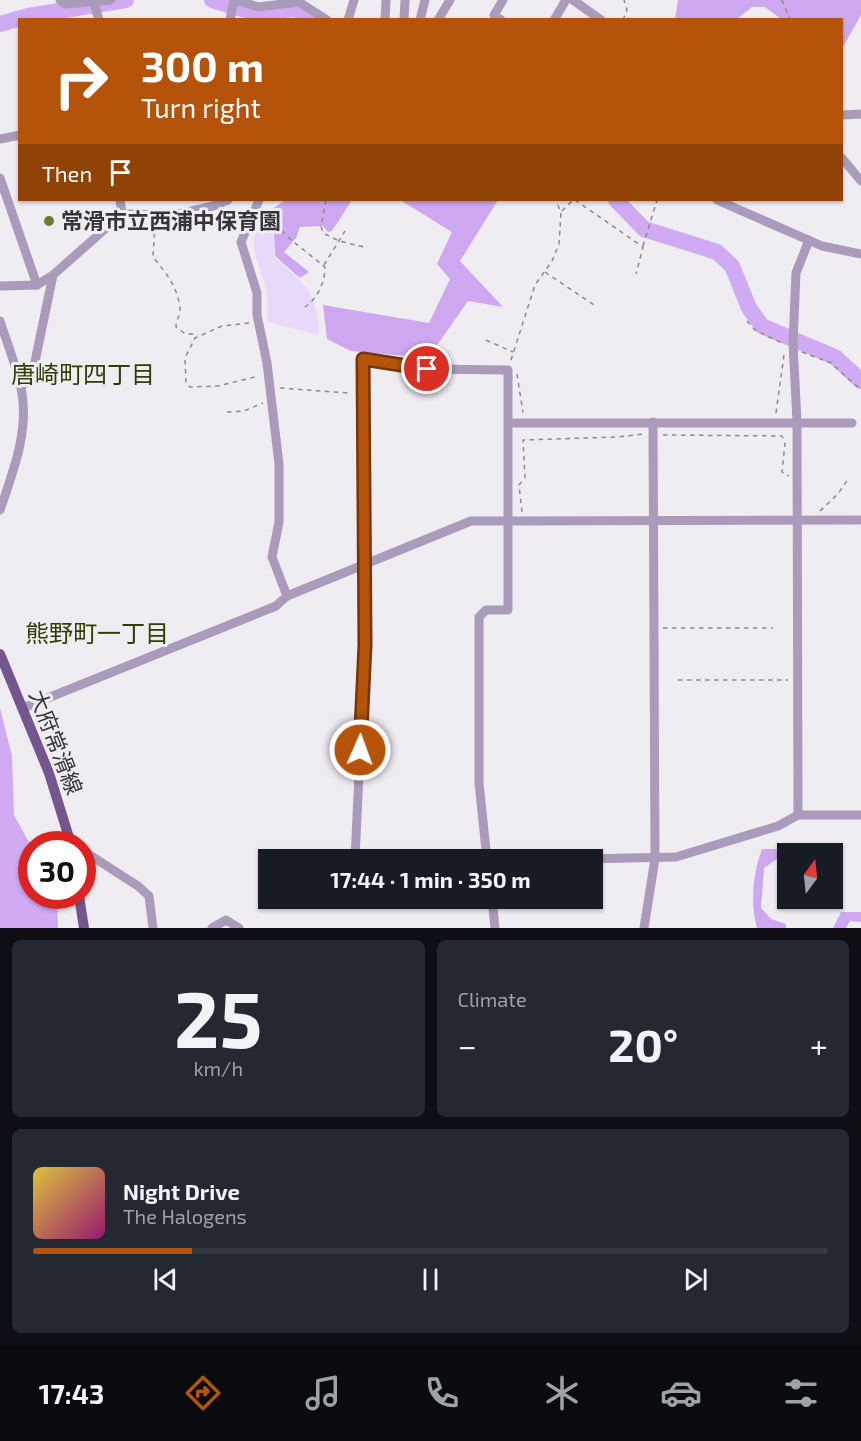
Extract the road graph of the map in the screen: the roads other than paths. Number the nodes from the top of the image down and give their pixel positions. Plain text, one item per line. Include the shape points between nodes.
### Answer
1 (60, 0) edge
2 (111, 0) edge
3 (354, 0) edge
4 (386, 0) edge
5 (405, 0) edge
6 (425, 0) edge
7 (450, 0) edge
8 (503, 0) edge
9 (567, 0) edge
10 (573, 0) edge
11 (300, 1) edge
12 (94, 3) junction
13 (233, 3) edge
14 (99, 18) edge
15 (230, 18) edge
16 (324, 18) edge
17 (349, 18) edge
18 (385, 18) edge
19 (404, 18) edge
20 (420, 18) edge
21 (439, 18) edge
22 (498, 18) edge
23 (555, 18) edge
24 (598, 18) edge
25 (861, 114) edge
26 (843, 115) edge
27 (18, 135) edge
28 (0, 139) edge
29 (843, 159) edge
30 (0, 178) edge
31 (861, 181) edge
32 (120, 201) edge
33 (226, 201) edge
34 (259, 201) edge
35 (719, 201) edge
36 (122, 214) junction
37 (809, 240) junction
38 (861, 255) edge
39 (53, 275) junction
40 (37, 285) junction
41 (0, 286) edge
42 (0, 321) edge
43 (21, 387) junction
44 (797, 422) junction
45 (509, 423) junction
46 (852, 423) dead end
47 (653, 430) junction
48 (0, 510) edge
49 (652, 520) junction
50 (861, 520) edge
51 (508, 521) junction
52 (797, 521) junction
53 (363, 565) junction
54 (288, 596) junction
55 (0, 654) edge
56 (23, 708) junction
57 (798, 815) junction
58 (861, 815) edge
59 (67, 831) edge
60 (355, 849) edge
61 (486, 849) edge
62 (96, 859) edge
63 (603, 859) edge
64 (655, 859) junction
65 (81, 909) edge
66 (493, 909) edge
67 (84, 928) edge
68 (153, 928) edge
69 (212, 928) edge
70 (239, 928) edge
71 (495, 928) edge
72 (644, 928) edge

1 - 12 street via 65,4
2 - 12 street
3 - 17 street
4 - 18 street
5 - 19 street
6 - 20 street
7 - 21 street
8 - 22 street via 494,15
9 - 23 street
10 - 24 street
11 - 13 street via 258,7
11 - 16 street
12 - 14 street
13 - 15 street
25 - 26 street
27 - 28 street
29 - 31 street
30 - 40 street
32 - 36 street
33 - 36 street via 174,215
34 - 54 street via 241,242 257,293 257,315 272,401 280,490 272,557
35 - 37 street
36 - 39 street
37 - 38 street
37 - 44 street via 796,273
39 - 40 street
39 - 43 street via 32,375
40 - 41 street
42 - 43 street
43 - 48 street via 22,431
44 - 46 street
44 - 47 street
44 - 52 street
45 - 47 street
45 - 51 street
45 - 53 street via 508,370 427,369 363,359
47 - 49 street
49 - 51 street
49 - 52 street
49 - 64 street
50 - 52 street
51 - 53 street via 467,522
51 - 61 street via 508,610 486,610 479,617 479,783
52 - 57 street
53 - 54 street
53 - 60 street via 365,645
54 - 56 street via 276,606
55 - 56 main road, 大府常滑線
56 - 59 main road, 大府常滑線 via 50,774
57 - 58 street
57 - 64 street via 778,826 676,857
62 - 68 street via 149,896
63 - 64 street
64 - 72 street
65 - 67 main road
66 - 71 street
69 - 70 street via 226,920

